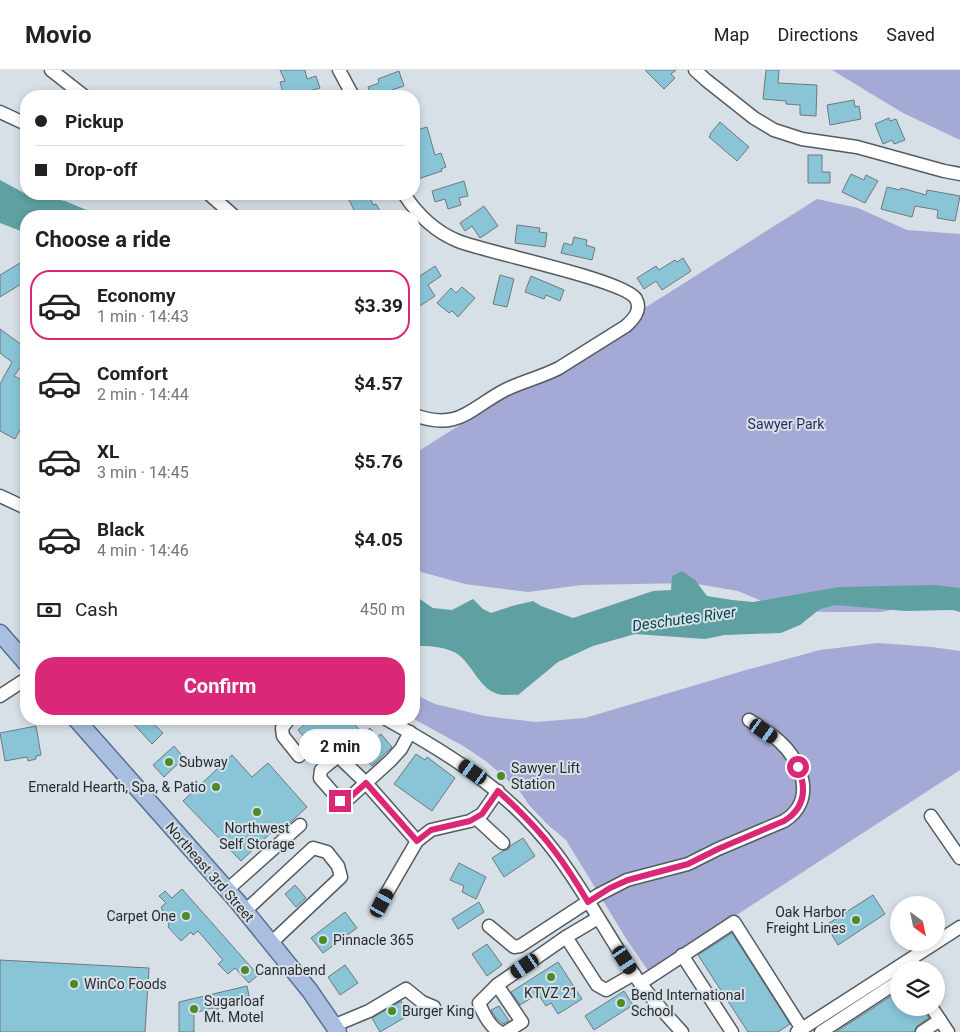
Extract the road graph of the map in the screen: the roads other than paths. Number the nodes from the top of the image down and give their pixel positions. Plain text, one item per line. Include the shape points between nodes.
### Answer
1 (51, 70) edge
2 (339, 70) edge
3 (695, 70) edge
4 (76, 90) edge
5 (350, 90) edge
6 (0, 112) edge
7 (20, 121) edge
8 (960, 174) edge
9 (216, 200) edge
10 (409, 200) edge
11 (227, 210) edge
12 (417, 210) edge
13 (420, 214) edge
14 (420, 417) edge
15 (0, 496) edge
16 (20, 505) edge
17 (0, 634) edge
18 (20, 656) edge
19 (20, 683) edge
20 (0, 696) edge
21 (749, 720) dead end
22 (81, 725) edge
23 (284, 725) edge
24 (397, 725) edge
25 (410, 732) junction
26 (299, 756) dead end
27 (498, 791) junction
28 (931, 816) dead end
29 (476, 818) junction
30 (300, 825) dead end
31 (417, 841) junction
32 (503, 843) dead end
33 (960, 858) edge
34 (227, 890) junction
35 (588, 902) junction
36 (382, 903) dead end
37 (245, 911) junction
38 (598, 918) junction
39 (488, 926) dead end
40 (960, 927) edge
41 (566, 938) junction
42 (271, 943) junction
43 (682, 955) junction
44 (637, 978) junction
45 (497, 984) junction
46 (890, 988) edge
47 (434, 1007) dead end
48 (937, 1016) edge
49 (940, 1020) junction
50 (336, 1029) edge
51 (800, 1031) edge
52 (500, 1032) edge
53 (506, 1032) edge
54 (682, 1032) edge
55 (732, 1032) edge
56 (820, 1032) edge
57 (922, 1032) edge
58 (948, 1032) edge

1 - 4 street
2 - 5 street
3 - 8 street via 754,118 774,130 802,139 857,147
6 - 7 street
9 - 11 street
10 - 12 street
13 - 14 street via 440,232 457,241 592,278 631,294 638,306 637,314 626,326 559,368 504,390 456,419
15 - 16 street
17 - 18 main road
19 - 20 street
21 - 35 street via 779,741 795,760 802,780 803,799 792,816 688,864 628,880
22 - 34 main road, Northeast 3rd Street
23 - 26 street via 283,736
24 - 25 street
25 - 27 street via 464,765
25 - 31 street via 396,755 366,783
27 - 29 street
27 - 35 street via 548,843
28 - 33 street
29 - 31 street via 431,830
29 - 32 street
30 - 34 street
31 - 36 street
34 - 37 main road, Northeast 3rd Street
35 - 38 street
35 - 39 street via 520,946 514,947
37 - 42 main road, Northeast 3rd Street
37 - 42 street via 313,848 327,852 338,866 341,877
38 - 41 street
38 - 44 street
40 - 51 street
41 - 44 street via 597,985 606,990
41 - 45 street
42 - 50 main road, Northeast 3rd Street
43 - 44 street
43 - 51 street via 734,922
43 - 55 street
44 - 54 street
45 - 52 street via 478,1003
45 - 53 street via 522,1022
46 - 56 street
47 - 50 street via 406,989
48 - 49 street
49 - 57 street
49 - 58 street

